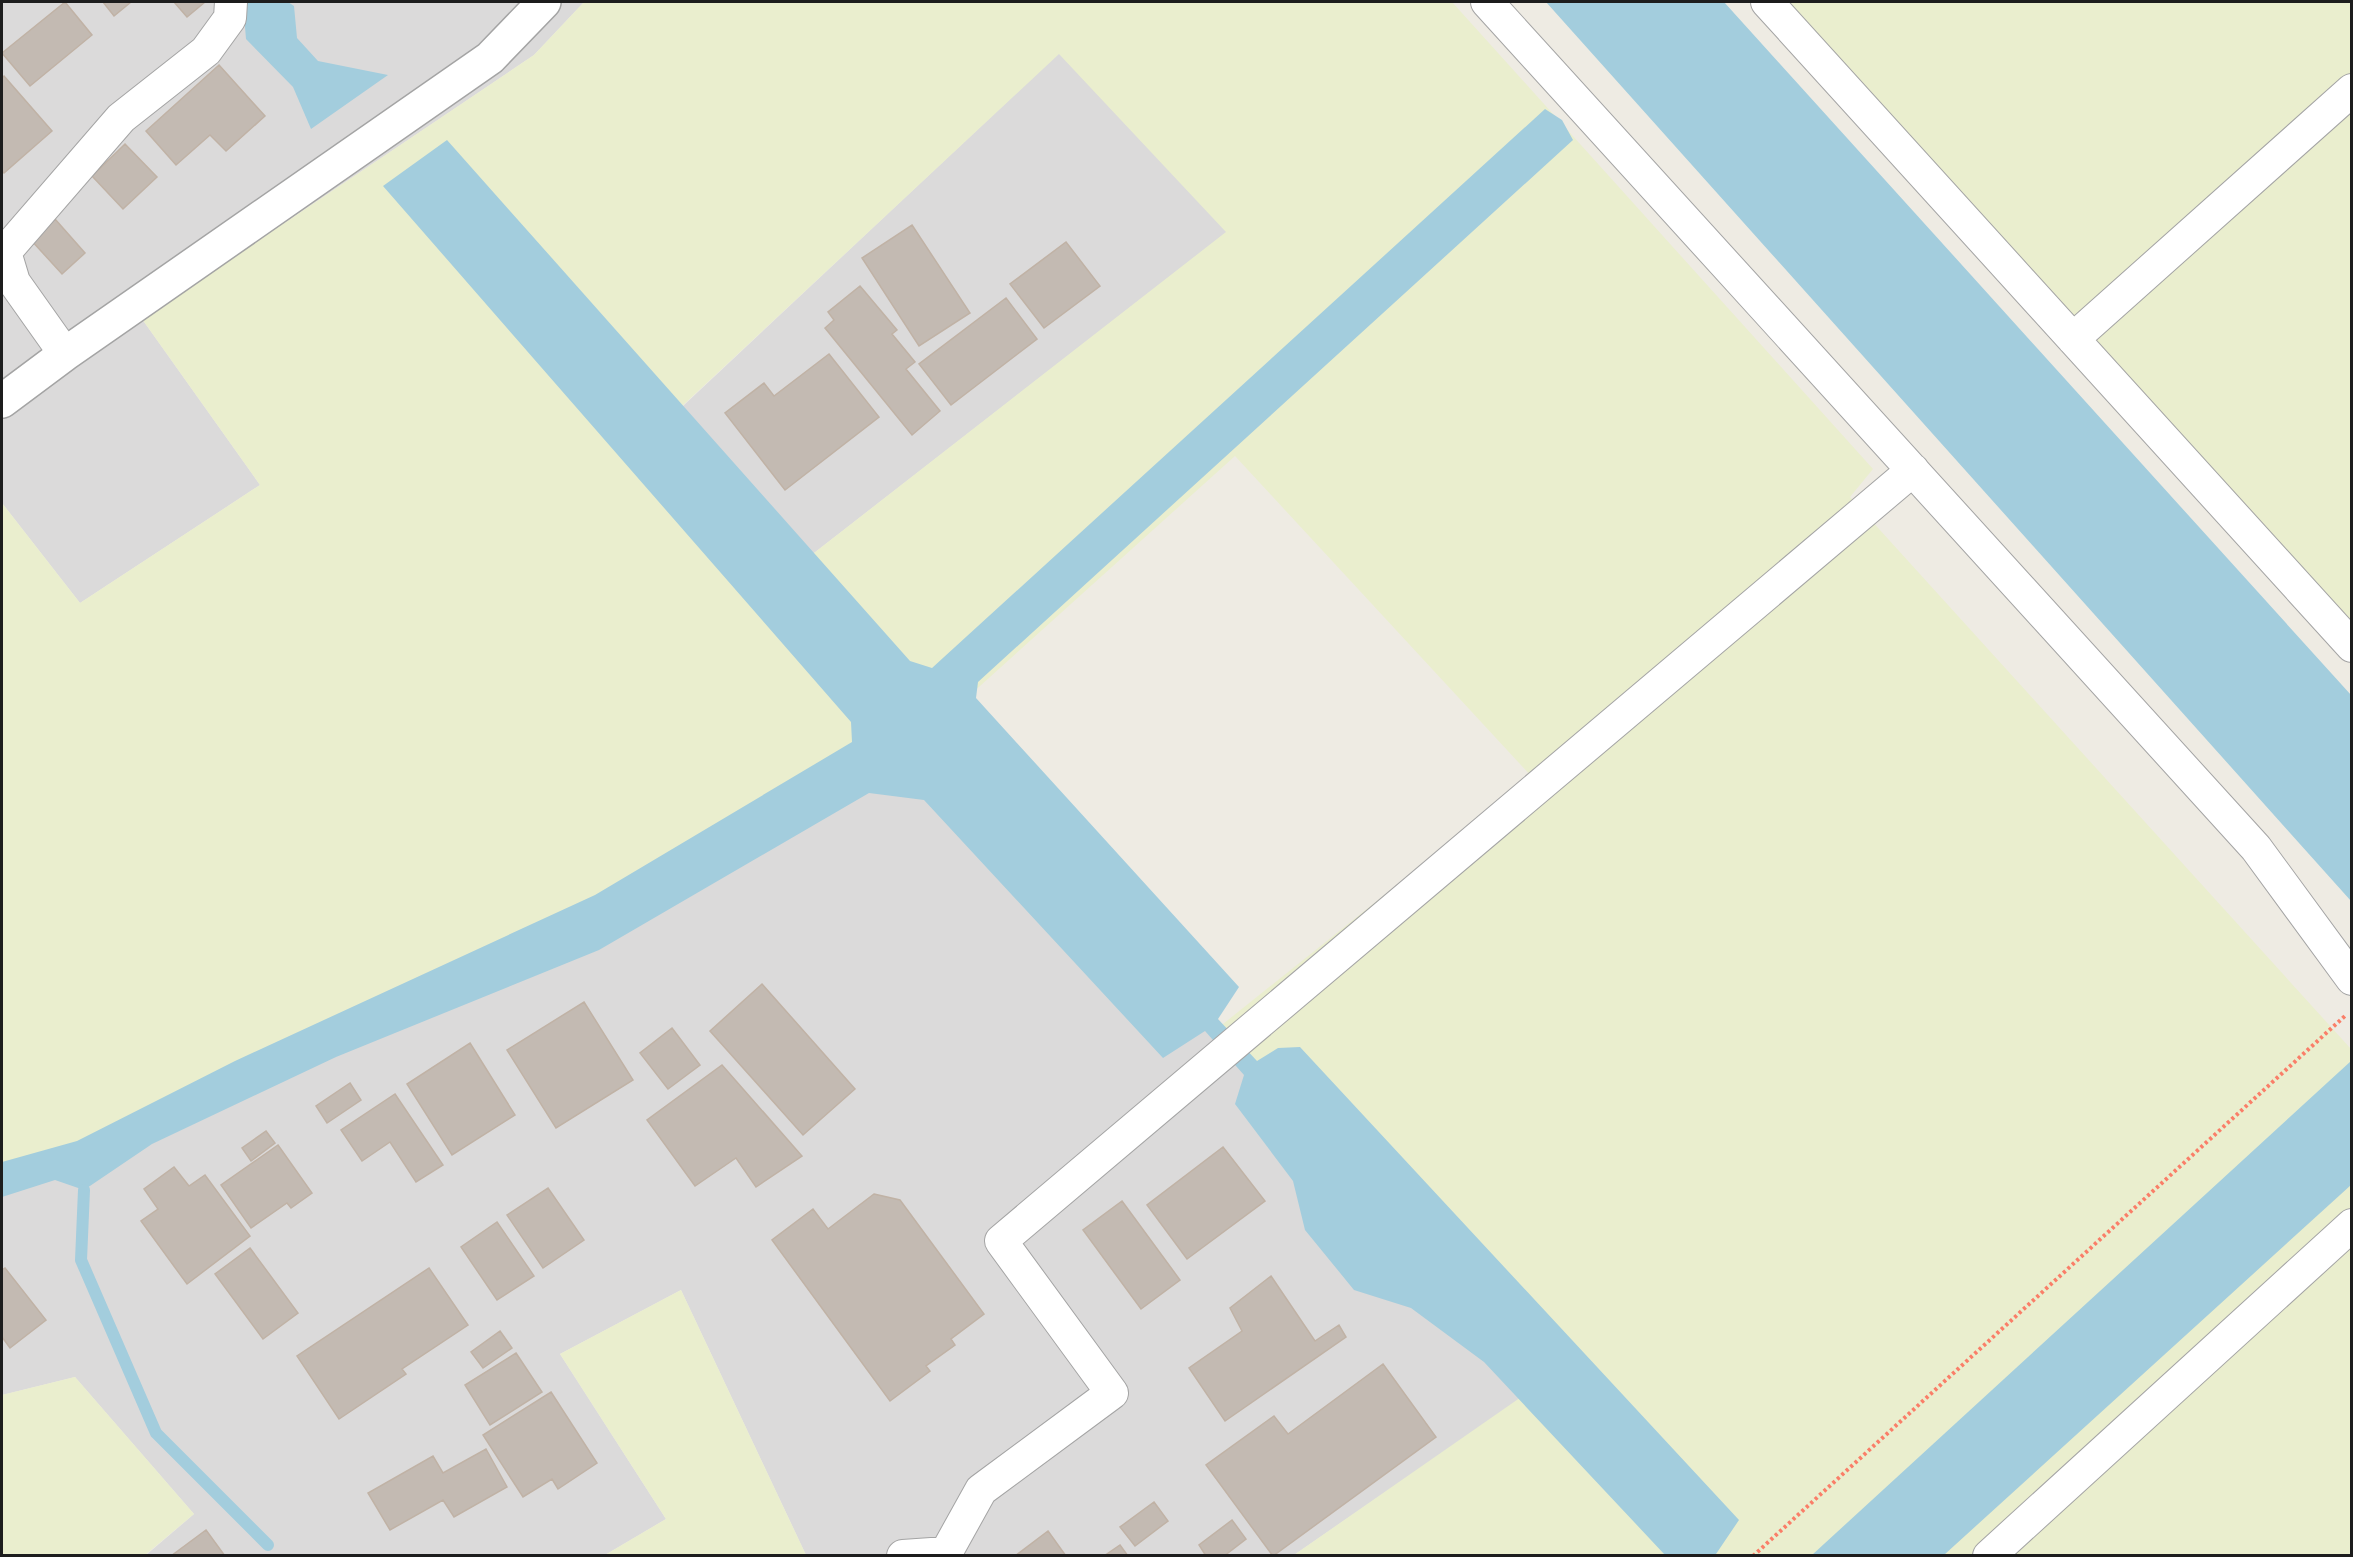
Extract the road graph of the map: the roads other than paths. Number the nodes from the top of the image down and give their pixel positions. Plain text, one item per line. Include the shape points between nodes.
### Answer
1 (231, 2) edge
2 (544, 2) edge
3 (1487, 2) edge
4 (1767, 2) edge
5 (2352, 90) edge
6 (2073, 339) junction
7 (65, 354) junction
8 (2, 401) edge
9 (1913, 470) junction
10 (2352, 646) edge
11 (2352, 979) edge
12 (2352, 1225) edge
13 (946, 1554) edge
14 (903, 1556) edge
15 (1989, 1556) edge

1 - 7 street via 230,18 206,51 121,118 5,252 14,282
2 - 7 street via 490,58
3 - 9 street
4 - 6 street
5 - 6 street
6 - 10 street
7 - 8 street
9 - 11 street via 2256,848
9 - 13 street via 1001,1241 1112,1393 981,1490
12 - 15 street
13 - 14 street

